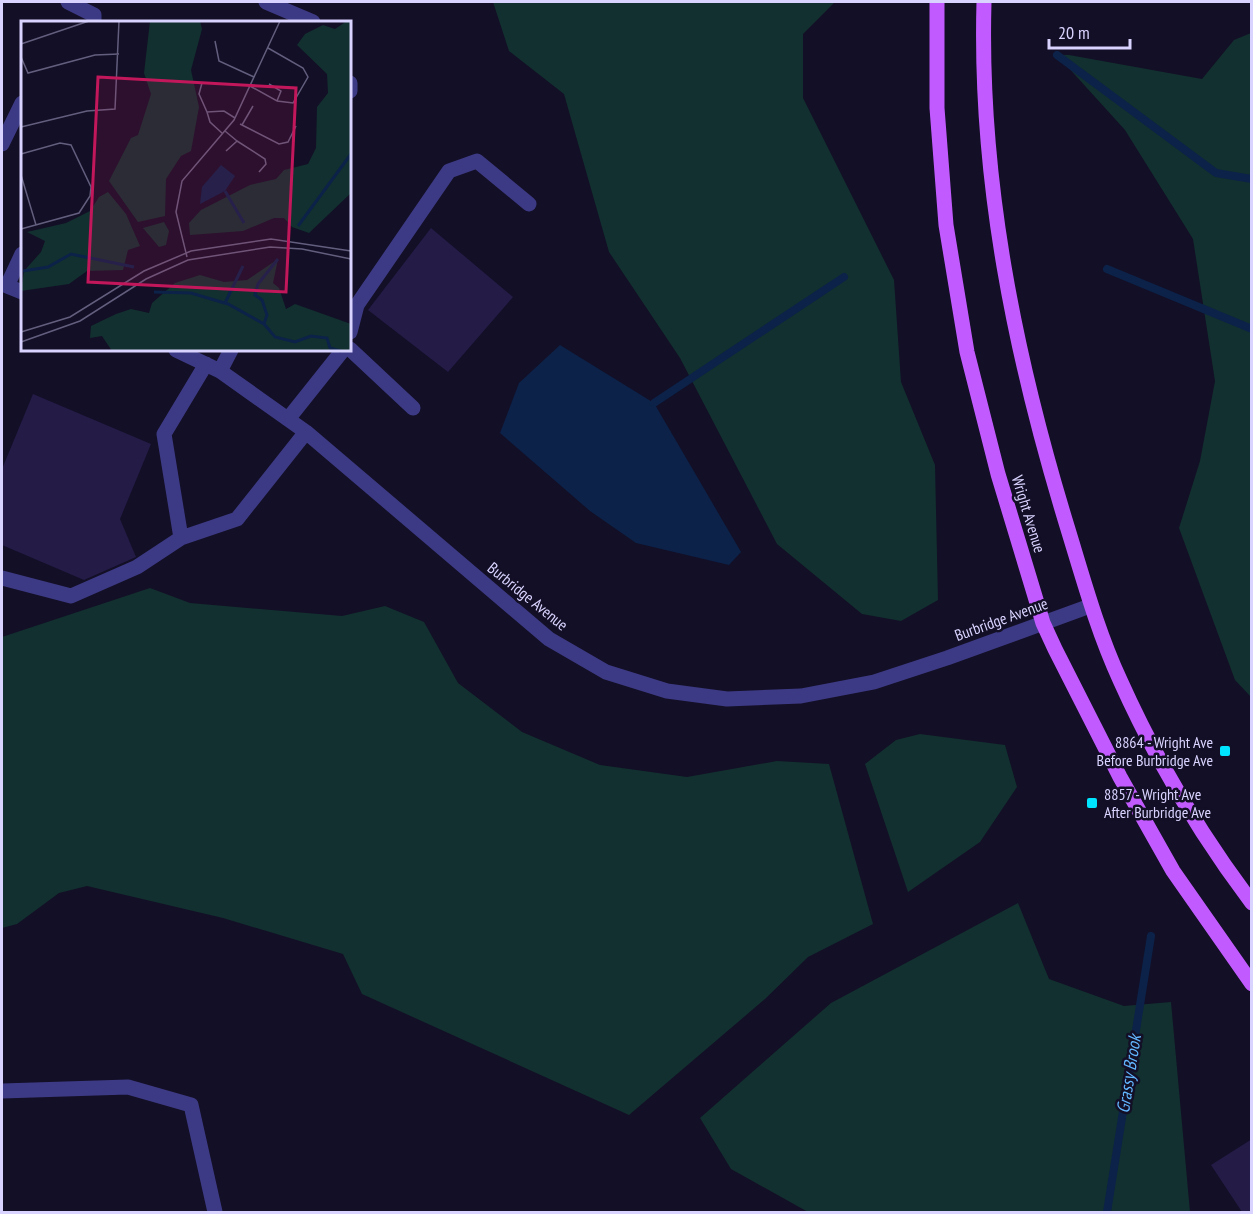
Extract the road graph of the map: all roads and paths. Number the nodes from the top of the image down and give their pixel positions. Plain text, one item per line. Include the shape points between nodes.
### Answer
1 (68, 2) edge
2 (266, 2) edge
3 (937, 2) edge
4 (984, 2) edge
5 (94, 21) edge
6 (311, 21) edge
7 (21, 105) edge
8 (2, 144) edge
9 (529, 204) dead end
10 (21, 256) edge
11 (4, 285) edge
12 (21, 292) edge
13 (351, 328) edge
14 (351, 350) edge
15 (178, 351) edge
16 (230, 351) edge
17 (342, 351) edge
18 (206, 364) junction
19 (220, 371) junction
20 (413, 408) dead end
21 (288, 419) junction
22 (306, 432) junction
23 (181, 538) junction
24 (2, 578) edge
25 (1090, 606) junction
26 (1043, 623) junction
27 (1251, 903) edge
28 (1251, 984) edge
29 (2, 1091) edge
30 (215, 1212) edge

1 - 5 street via 94,15
2 - 6 street
3 - 26 main road, Wright Avenue via 937,108 945,213 967,352 998,474
4 - 25 main road, Wright Avenue via 986,113 996,227 1036,420
7 - 8 street
9 - 13 street via 477,161 449,171 357,305
10 - 11 street
11 - 12 street
14 - 20 street
15 - 18 street, Burbridge Avenue
16 - 19 street
17 - 21 street
18 - 19 street, Burbridge Avenue
18 - 23 street via 164,434
19 - 21 street, Burbridge Avenue
21 - 22 street, Burbridge Avenue
22 - 23 street via 237,519
22 - 26 street, Burbridge Avenue via 549,639 606,672 667,691 727,699 801,696 874,682
23 - 24 street via 137,567 71,596
25 - 26 street, Burbridge Avenue
25 - 27 main road, Wright Avenue via 1120,680 1163,763 1218,858
26 - 28 main road, Wright Avenue via 1120,777 1173,871
29 - 30 street via 128,1087 191,1105

